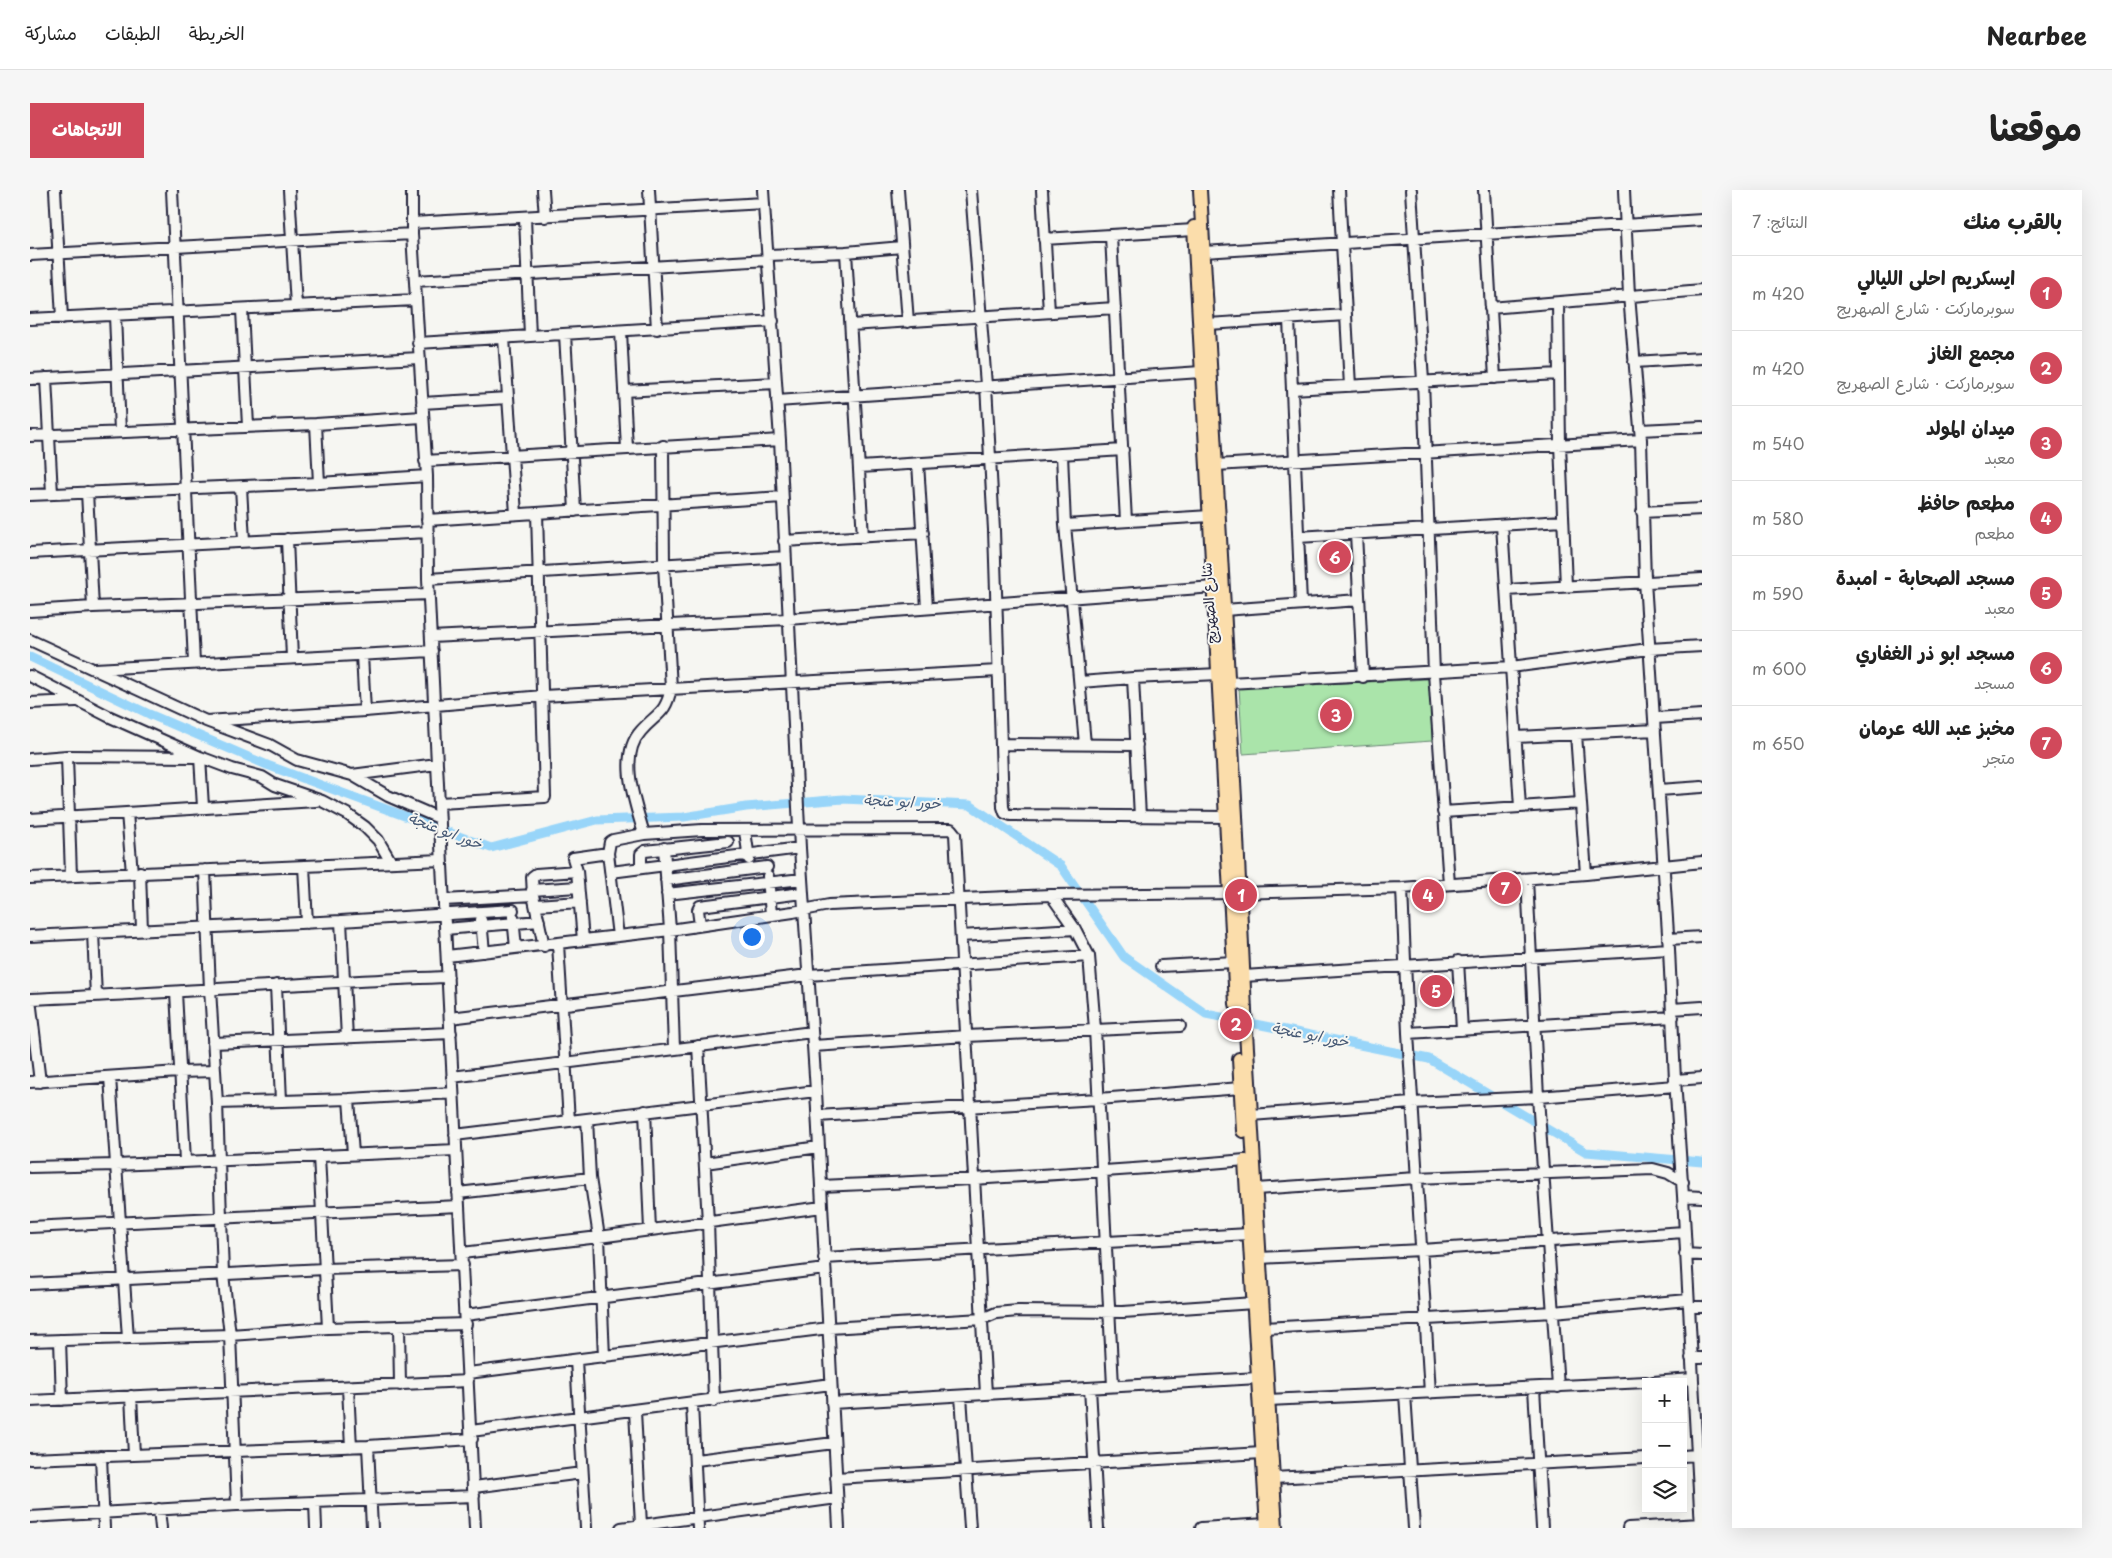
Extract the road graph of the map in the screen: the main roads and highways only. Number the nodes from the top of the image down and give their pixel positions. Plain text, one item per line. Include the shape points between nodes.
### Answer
1 (1191, 190) edge
2 (1200, 190) edge
3 (1224, 679) junction
4 (1235, 893) junction
5 (1241, 1015) junction
6 (1242, 1031) junction
7 (1270, 1527) edge

1 - 3 main road, شارع الصهريج via 1214,588
2 - 3 main road, شارع الصهريج via 1224,610
3 - 4 main road, شارع الصهريج
3 - 4 main road, شارع الصهريج via 1226,816
4 - 5 main road, شارع الصهريج via 1234,962
4 - 5 main road, شارع الصهريج via 1244,976
5 - 6 main road
6 - 7 main road via 1241,1088 1249,1234 1262,1453
6 - 7 main road via 1251,1114 1273,1478

